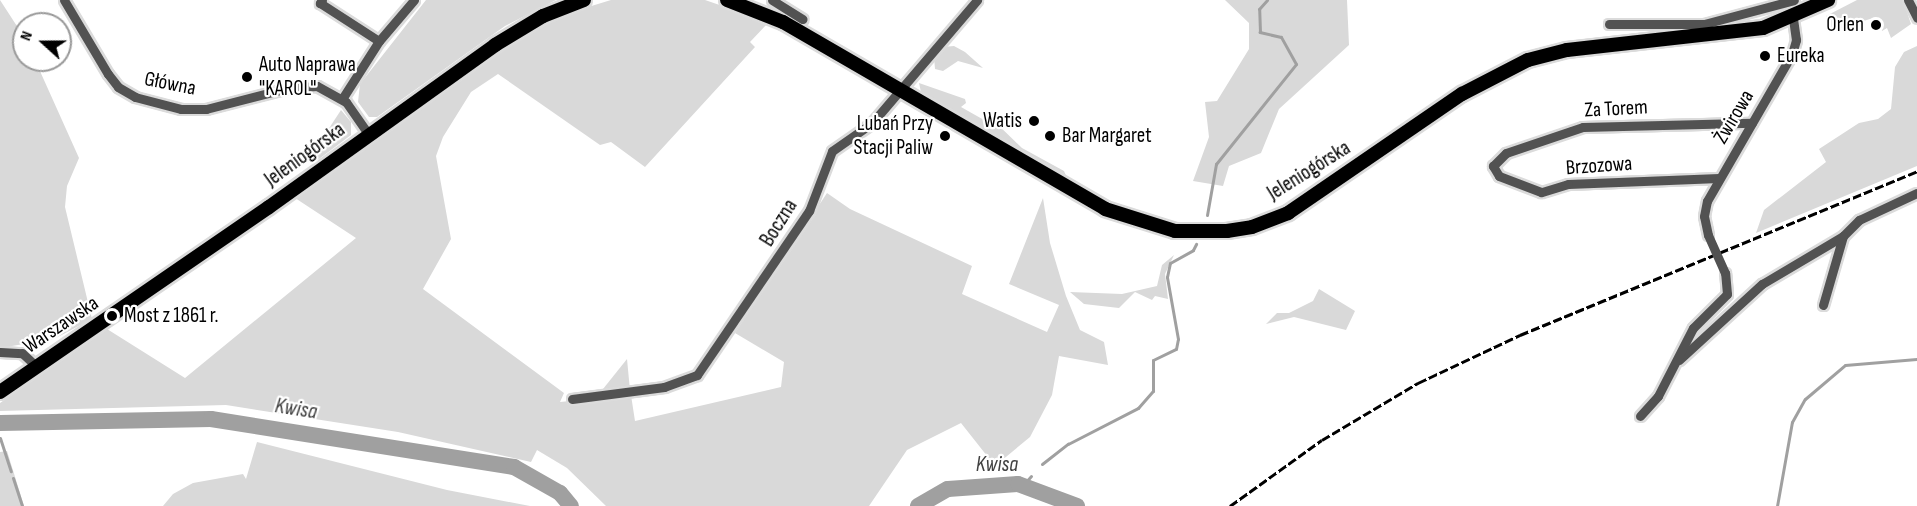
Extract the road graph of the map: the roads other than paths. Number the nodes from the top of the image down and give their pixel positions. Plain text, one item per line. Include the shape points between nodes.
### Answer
1 (64, 0) edge
2 (322, 0) edge
3 (414, 0) edge
4 (584, 0) edge
5 (728, 0) edge
6 (772, 0) edge
7 (977, 0) edge
8 (1794, 0) edge
9 (1828, 0) edge
10 (1908, 0) edge
11 (1793, 18) junction
12 (1917, 18) edge
13 (802, 19) dead end
14 (1609, 24) dead end
15 (380, 41) junction
16 (902, 90) junction
17 (342, 99) junction
18 (1752, 123) junction
19 (369, 135) junction
20 (1493, 166) joint
21 (1719, 178) junction
22 (1917, 193) edge
23 (1843, 237) junction
24 (145, 294) joint
25 (1823, 305) dead end
26 (0, 352) edge
27 (1679, 360) junction
28 (32, 370) junction
29 (0, 392) edge
30 (572, 399) dead end
31 (1640, 416) dead end

1 - 17 street, Główna via 108,74 118,87 135,97 181,109 206,108 304,86 322,87
2 - 15 street via 320,3
3 - 15 street, Jeleniogórska
4 - 19 main road, Jeleniogórska via 521,27
5 - 16 main road, Jeleniogórska via 783,22
6 - 13 street
7 - 16 street, Boczna
8 - 14 street via 1704,24
9 - 11 main road, Jeleniogórska
10 - 12 street
11 - 16 main road, Jeleniogórska via 1763,28 1567,50 1528,60 1462,94 1288,213 1252,227 1227,231 1175,231 1105,209
11 - 18 street, Żwirowa via 1796,40 1792,54
15 - 17 street, Jeleniogórska
16 - 30 street, Boczna via 864,130 832,151 809,211 697,375 664,387
17 - 19 street, Główna
18 - 20 street, Za Torem via 1583,127 1506,153
18 - 21 street, Żwirowa
19 - 24 main road, Jeleniogórska
20 - 21 street, Brzozowa via 1499,176 1541,192 1568,184
21 - 27 street, Żwirowa, bridge via 1704,212 1708,235 1725,273 1727,294 1693,328
22 - 23 street via 1859,220
23 - 25 street
23 - 27 street via 1762,284
24 - 28 main road, Warszawska
26 - 28 street via 22,353
27 - 31 street via 1658,396
28 - 29 main road, Warszawska

